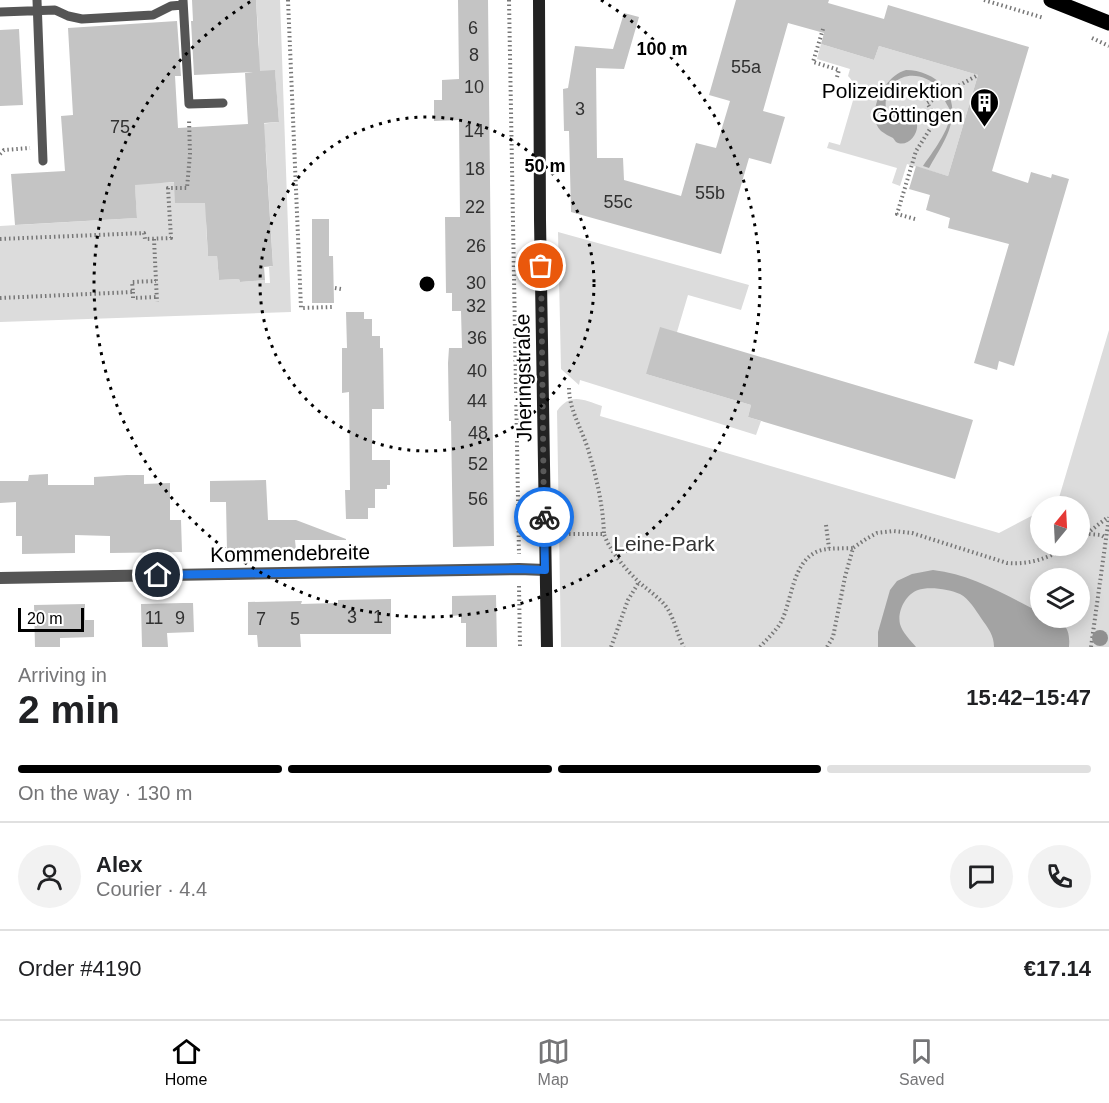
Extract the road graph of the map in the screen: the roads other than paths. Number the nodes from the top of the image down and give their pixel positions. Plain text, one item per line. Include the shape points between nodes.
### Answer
1 (539, 0) edge
2 (1051, 0) edge
3 (183, 2) edge
4 (37, 5) edge
5 (0, 12) edge
6 (1109, 23) edge
7 (223, 103) dead end
8 (43, 161) dead end
9 (545, 570) junction
10 (0, 578) edge
11 (547, 647) edge

1 - 9 main road, Jheringstraße
2 - 6 main road
3 - 4 lane via 153,15 82,19
3 - 7 lane via 189,104
4 - 5 lane
4 - 8 lane
9 - 10 street, Kommendebreite
9 - 11 main road, Jheringstraße

